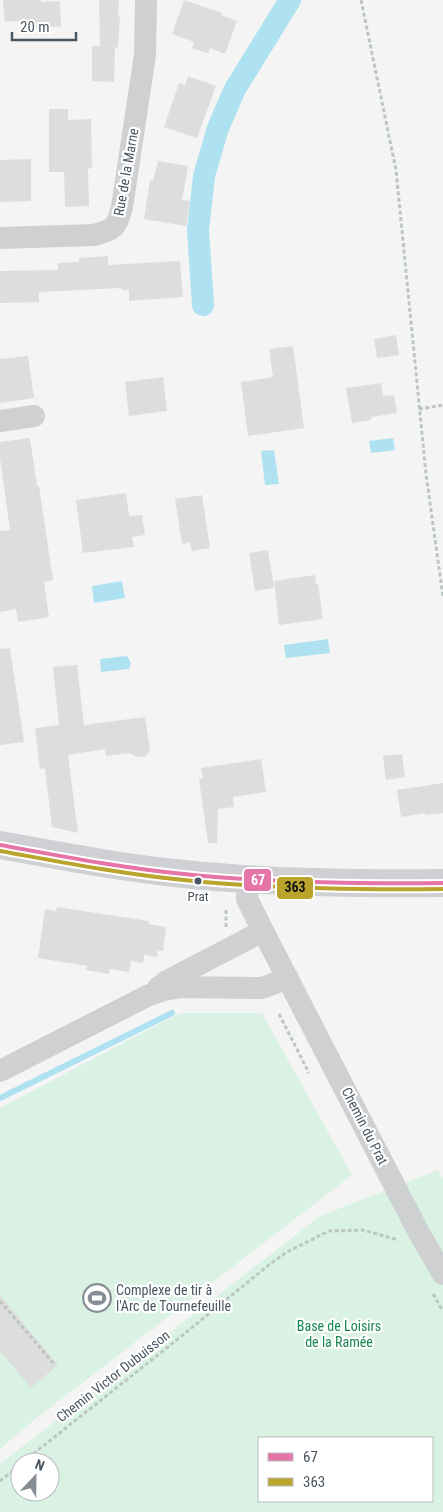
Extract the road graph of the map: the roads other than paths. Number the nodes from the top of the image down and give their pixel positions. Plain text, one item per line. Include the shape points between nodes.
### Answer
1 (146, 0) edge
2 (0, 238) edge
3 (34, 416) dead end
4 (0, 421) edge
5 (0, 845) edge
6 (248, 879) junction
7 (443, 883) edge
8 (263, 931) junction
9 (288, 978) junction
10 (147, 996) junction
11 (0, 1072) edge
12 (443, 1274) edge

1 - 2 street, Rue de la Marne via 145,54 122,207 115,227 94,235
3 - 4 street
5 - 6 main road via 183,874
6 - 7 main road via 367,884
6 - 8 street, Chemin du Prat via 247,899
8 - 9 street, Chemin du Prat
8 - 10 street via 167,981
9 - 10 street via 262,988 181,987
9 - 12 street, Chemin du Prat
10 - 11 street

